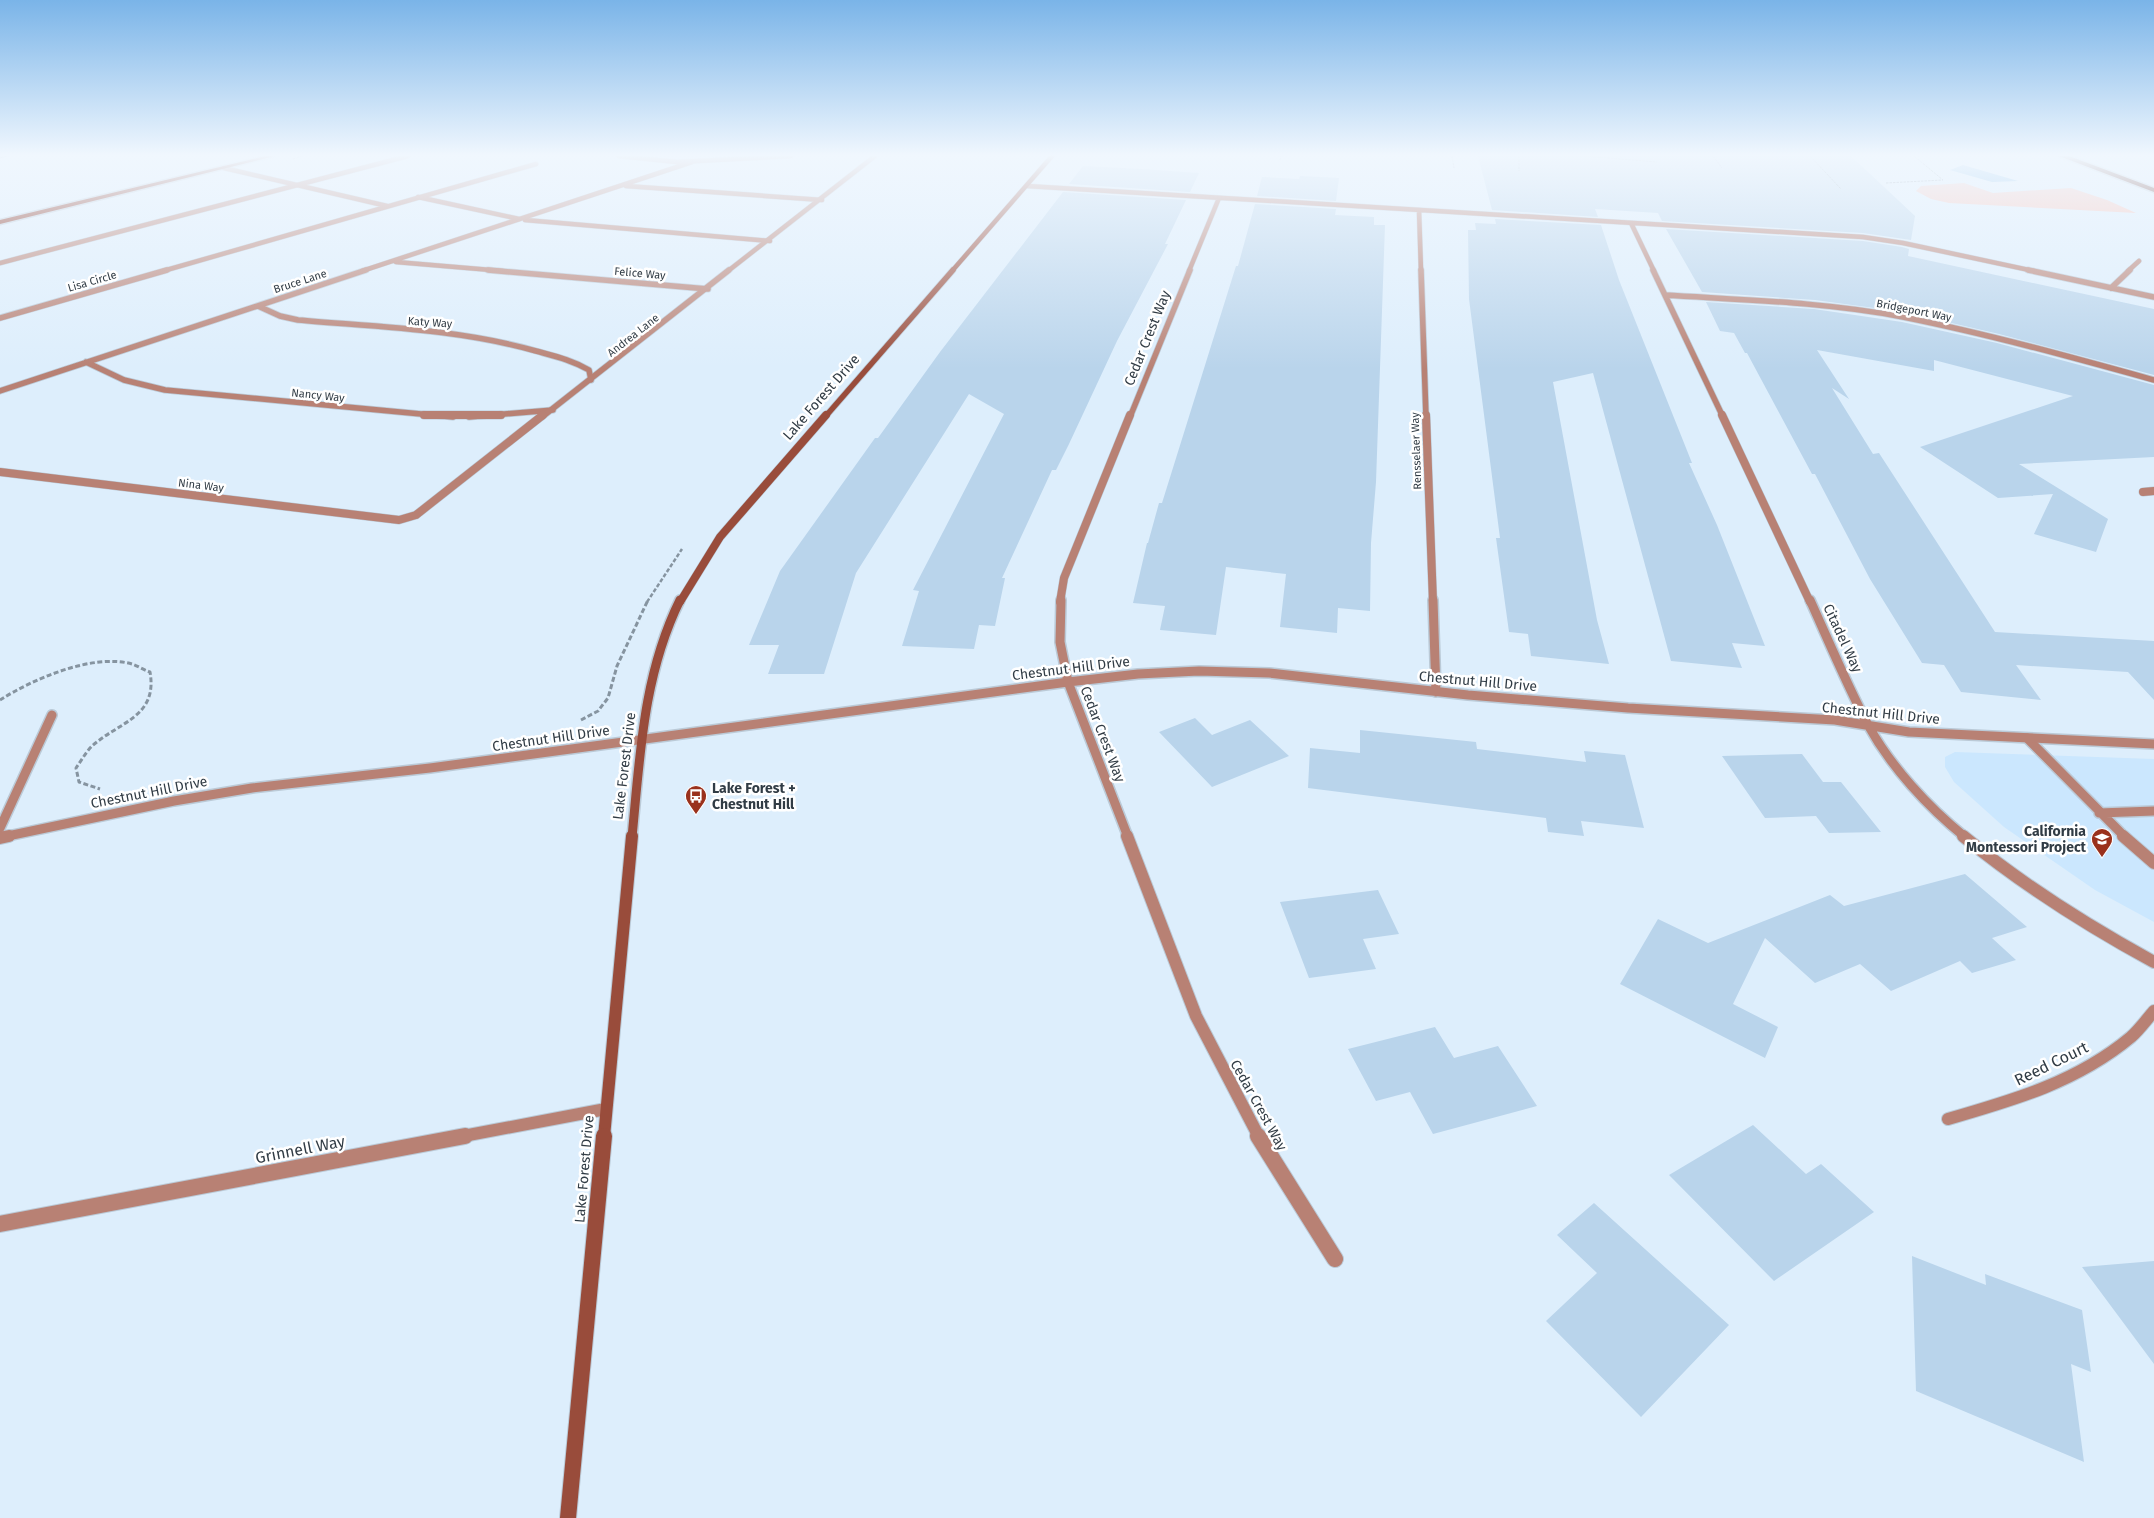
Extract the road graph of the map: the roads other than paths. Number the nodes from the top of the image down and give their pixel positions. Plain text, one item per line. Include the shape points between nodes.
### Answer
1 (139, 227) edge
2 (315, 227) edge
3 (495, 227) edge
4 (608, 227) edge
5 (788, 227) edge
6 (991, 227) edge
7 (1207, 227) edge
8 (1420, 227) edge
9 (1633, 227) edge
10 (1689, 227) edge
11 (770, 241) junction
12 (2139, 261) dead end
13 (390, 262) junction
14 (0, 263) edge
15 (2111, 288) junction
16 (708, 289) junction
17 (1665, 295) junction
18 (2154, 297) edge
19 (258, 306) junction
20 (0, 318) edge
21 (86, 362) junction
22 (591, 380) junction
23 (2154, 380) edge
24 (0, 390) edge
25 (553, 410) junction
26 (0, 472) edge
27 (2154, 491) edge
28 (2143, 492) dead end
29 (399, 520) joint
30 (1068, 682) junction
31 (1436, 692) junction
32 (52, 715) dead end
33 (1869, 726) junction
34 (2027, 738) junction
35 (641, 740) junction
36 (2154, 744) edge
37 (2154, 811) edge
38 (2099, 813) junction
39 (0, 828) edge
40 (0, 838) edge
41 (2154, 863) edge
42 (2154, 962) edge
43 (2154, 1011) edge
44 (606, 1109) junction
45 (1948, 1119) dead end
46 (0, 1224) edge
47 (1335, 1259) dead end
48 (568, 1518) edge

1 - 14 street
2 - 20 street, Lisa Circle
3 - 13 street, Bruce Lane
4 - 11 street
5 - 11 street, Andrea Lane
6 - 35 street, Lake Forest Drive via 720,537 695,573 674,613 654,667
7 - 30 street, Cedar Crest Way via 1064,578 1058,610 1060,650
8 - 31 street, Rensselaer Way
9 - 17 street, Citadel Way
10 - 15 street via 1886,240
11 - 16 street, Andrea Lane
12 - 15 street
13 - 16 street, Felice Way
13 - 19 street, Bruce Lane
15 - 18 street
16 - 22 street, Andrea Lane
17 - 23 street, Bridgeport Way via 1794,303 1903,318
17 - 33 street, Citadel Way
19 - 21 street, Bruce Lane
19 - 22 street, Katy Way via 298,320 495,338 576,362 588,370
21 - 24 street, Bruce Lane
21 - 25 street, Nancy Way via 112,378 164,390 430,416 494,417
22 - 25 street, Andrea Lane
25 - 29 street, Andrea Lane via 428,507
26 - 29 street, Nina Way
27 - 28 street
30 - 31 street, Chestnut Hill Drive via 1199,671 1268,673
30 - 35 street, Chestnut Hill Drive
30 - 47 street, Cedar Crest Way via 1196,1016 1252,1126
31 - 33 street, Chestnut Hill Drive via 1628,708 1836,720
32 - 39 street
33 - 34 street, Chestnut Hill Drive via 1909,732
33 - 42 street, Citadel Way via 1888,757 1923,799 1976,848 2038,893 2112,940
34 - 36 street, Chestnut Hill Drive
34 - 38 street
35 - 40 street, Chestnut Hill Drive via 252,788 174,800
35 - 44 street, Lake Forest Drive
37 - 38 street
38 - 41 street
43 - 45 street, Reed Court via 2132,1036 2089,1067 2026,1097
44 - 46 street, Grinnell Way
44 - 48 street, Lake Forest Drive

